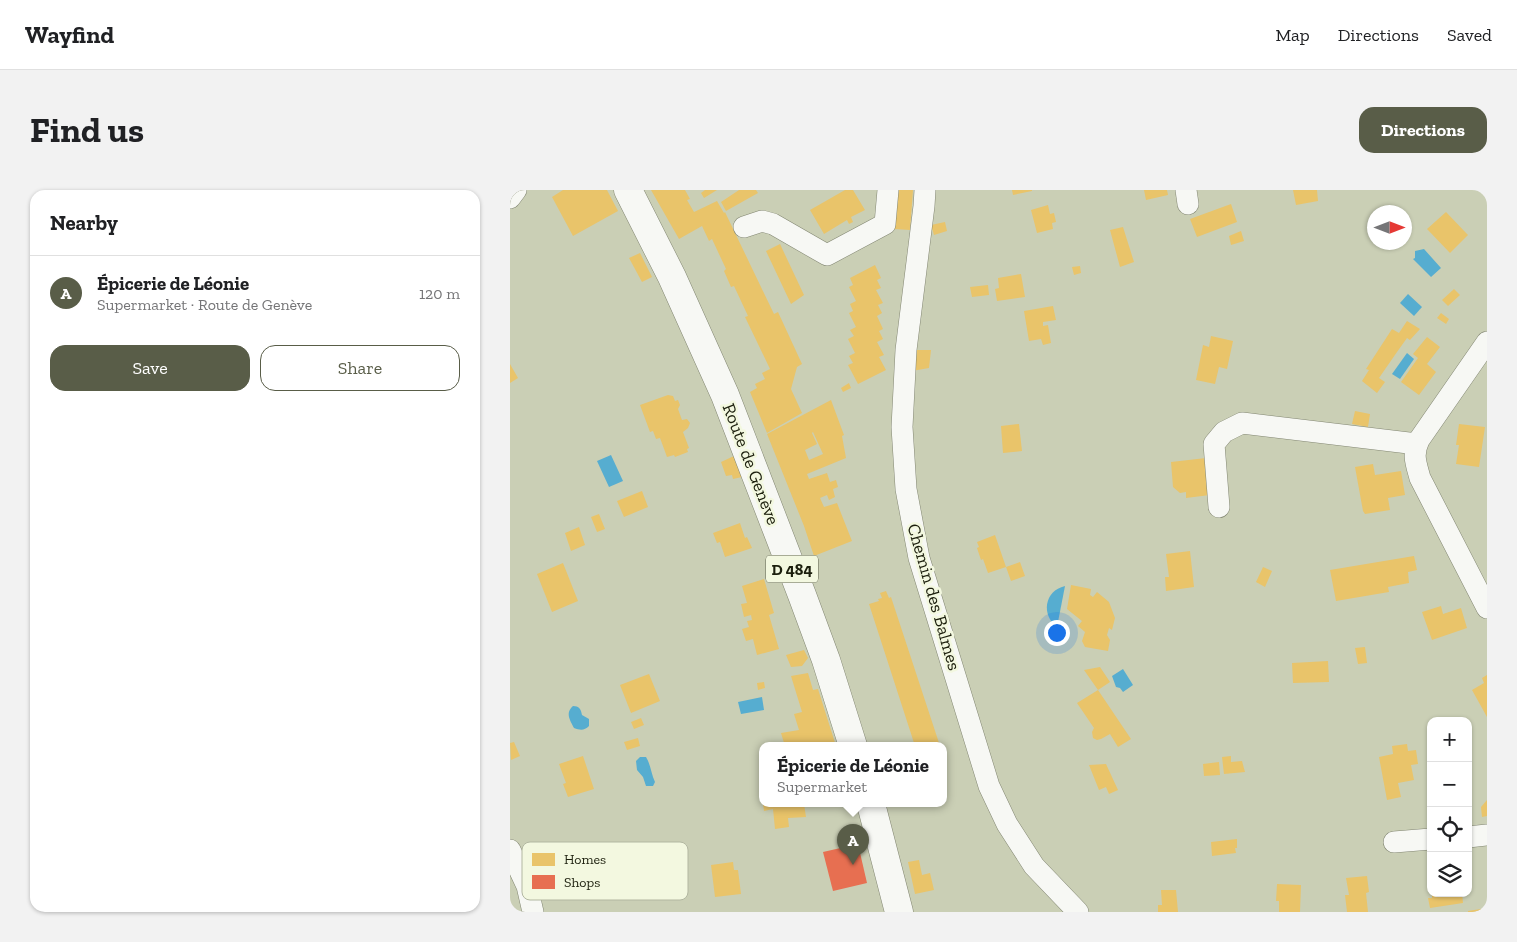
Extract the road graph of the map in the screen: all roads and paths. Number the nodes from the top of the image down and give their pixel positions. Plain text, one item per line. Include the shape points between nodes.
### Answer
1 (516, 190) edge
2 (628, 190) edge
3 (888, 190) edge
4 (925, 190) edge
5 (510, 198) edge
6 (744, 227) dead end
7 (1487, 342) edge
8 (1417, 444) junction
9 (1219, 507) dead end
10 (1487, 608) edge
11 (852, 742) edge
12 (872, 807) edge
13 (1487, 835) edge
14 (1472, 837) edge
15 (1427, 839) edge
16 (1394, 842) dead end
17 (510, 850) edge
18 (522, 875) edge
19 (899, 912) edge
20 (1078, 912) edge

1 - 5 street
2 - 11 main road, Route de Genève / D 484 via 672,277 725,395 826,660
3 - 6 street via 885,224 827,255 773,224 762,221
4 - 20 street, Chemin des Balmes via 906,350 902,427 906,488 919,558 989,786 1007,824 1034,866
7 - 8 street
8 - 9 street via 1242,423 1224,432 1214,444
8 - 10 street via 1414,458 1420,478
12 - 19 main road
13 - 14 street
15 - 16 street
17 - 18 street

